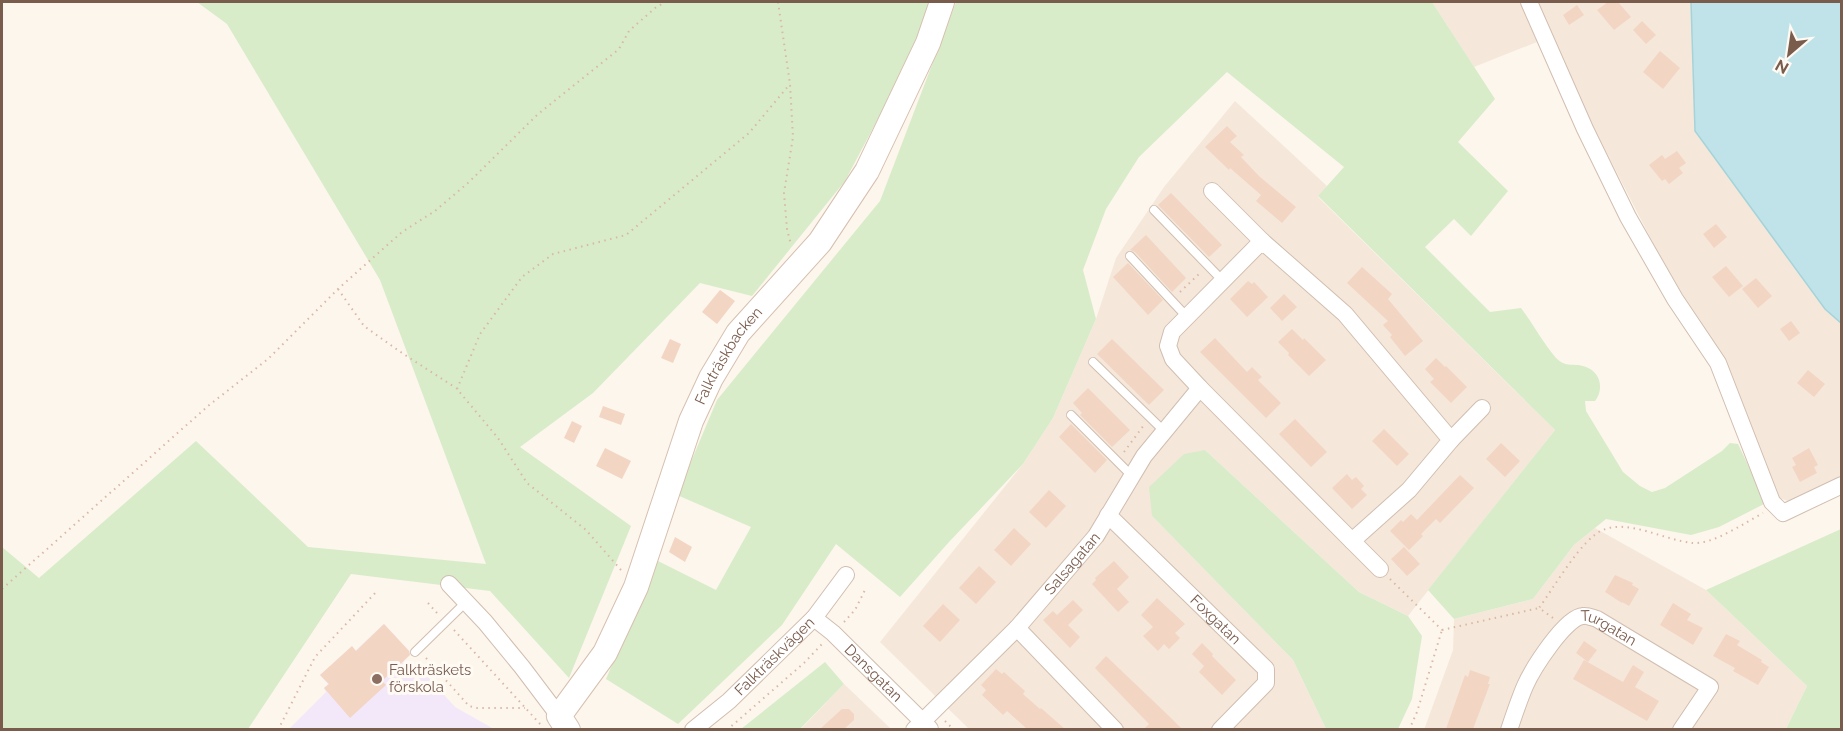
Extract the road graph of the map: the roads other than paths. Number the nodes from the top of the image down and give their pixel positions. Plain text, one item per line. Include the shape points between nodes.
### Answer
1 (942, 2) edge
2 (1529, 2) edge
3 (1212, 191) dead end
4 (1154, 210) dead end
5 (1262, 241) junction
6 (1130, 256) dead end
7 (1223, 281) junction
8 (1187, 317) junction
9 (1093, 362) dead end
10 (1200, 388) junction
11 (1482, 408) dead end
12 (1071, 415) dead end
13 (1165, 432) junction
14 (1451, 440) junction
15 (1132, 476) junction
16 (1842, 485) edge
17 (1108, 515) junction
18 (1352, 541) junction
19 (1380, 569) road end
20 (846, 574) dead end
21 (449, 584) dead end
22 (466, 602) junction
23 (813, 618) junction
24 (1017, 628) junction
25 (416, 651) road end
26 (557, 725) edge
27 (922, 727) edge
28 (693, 729) edge
29 (1116, 729) edge
30 (1220, 729) edge
31 (1509, 729) edge
32 (1681, 729) edge

1 - 26 street, Falkträskbacken via 928,43 867,171 820,242 738,333 711,378 691,421 636,587 605,653
2 - 16 street via 1628,217 1675,299 1718,363 1772,502 1783,513
3 - 5 street
4 - 7 lane
5 - 7 street
5 - 14 street via 1345,314
6 - 8 lane
7 - 8 street
8 - 10 street via 1172,332 1168,346 1173,360
9 - 13 lane
10 - 13 street, Salsagatan
10 - 18 street
11 - 14 street
12 - 15 lane
13 - 15 street, Salsagatan
14 - 18 street via 1409,490
15 - 17 street, Salsagatan
17 - 24 street, Salsagatan via 1096,536
17 - 30 street, Foxgatan via 1266,669 1266,683
18 - 19 street
20 - 23 street, Falkträskvägen
21 - 22 street
22 - 25 lane
22 - 26 street via 522,667
23 - 27 street, Dansgatan via 833,633
23 - 28 street, Falkträskvägen via 729,701
24 - 27 street, Salsagatan
24 - 29 street
31 - 32 street, Turgatan via 1526,684 1543,656 1565,627 1583,616 1597,619 1710,687

